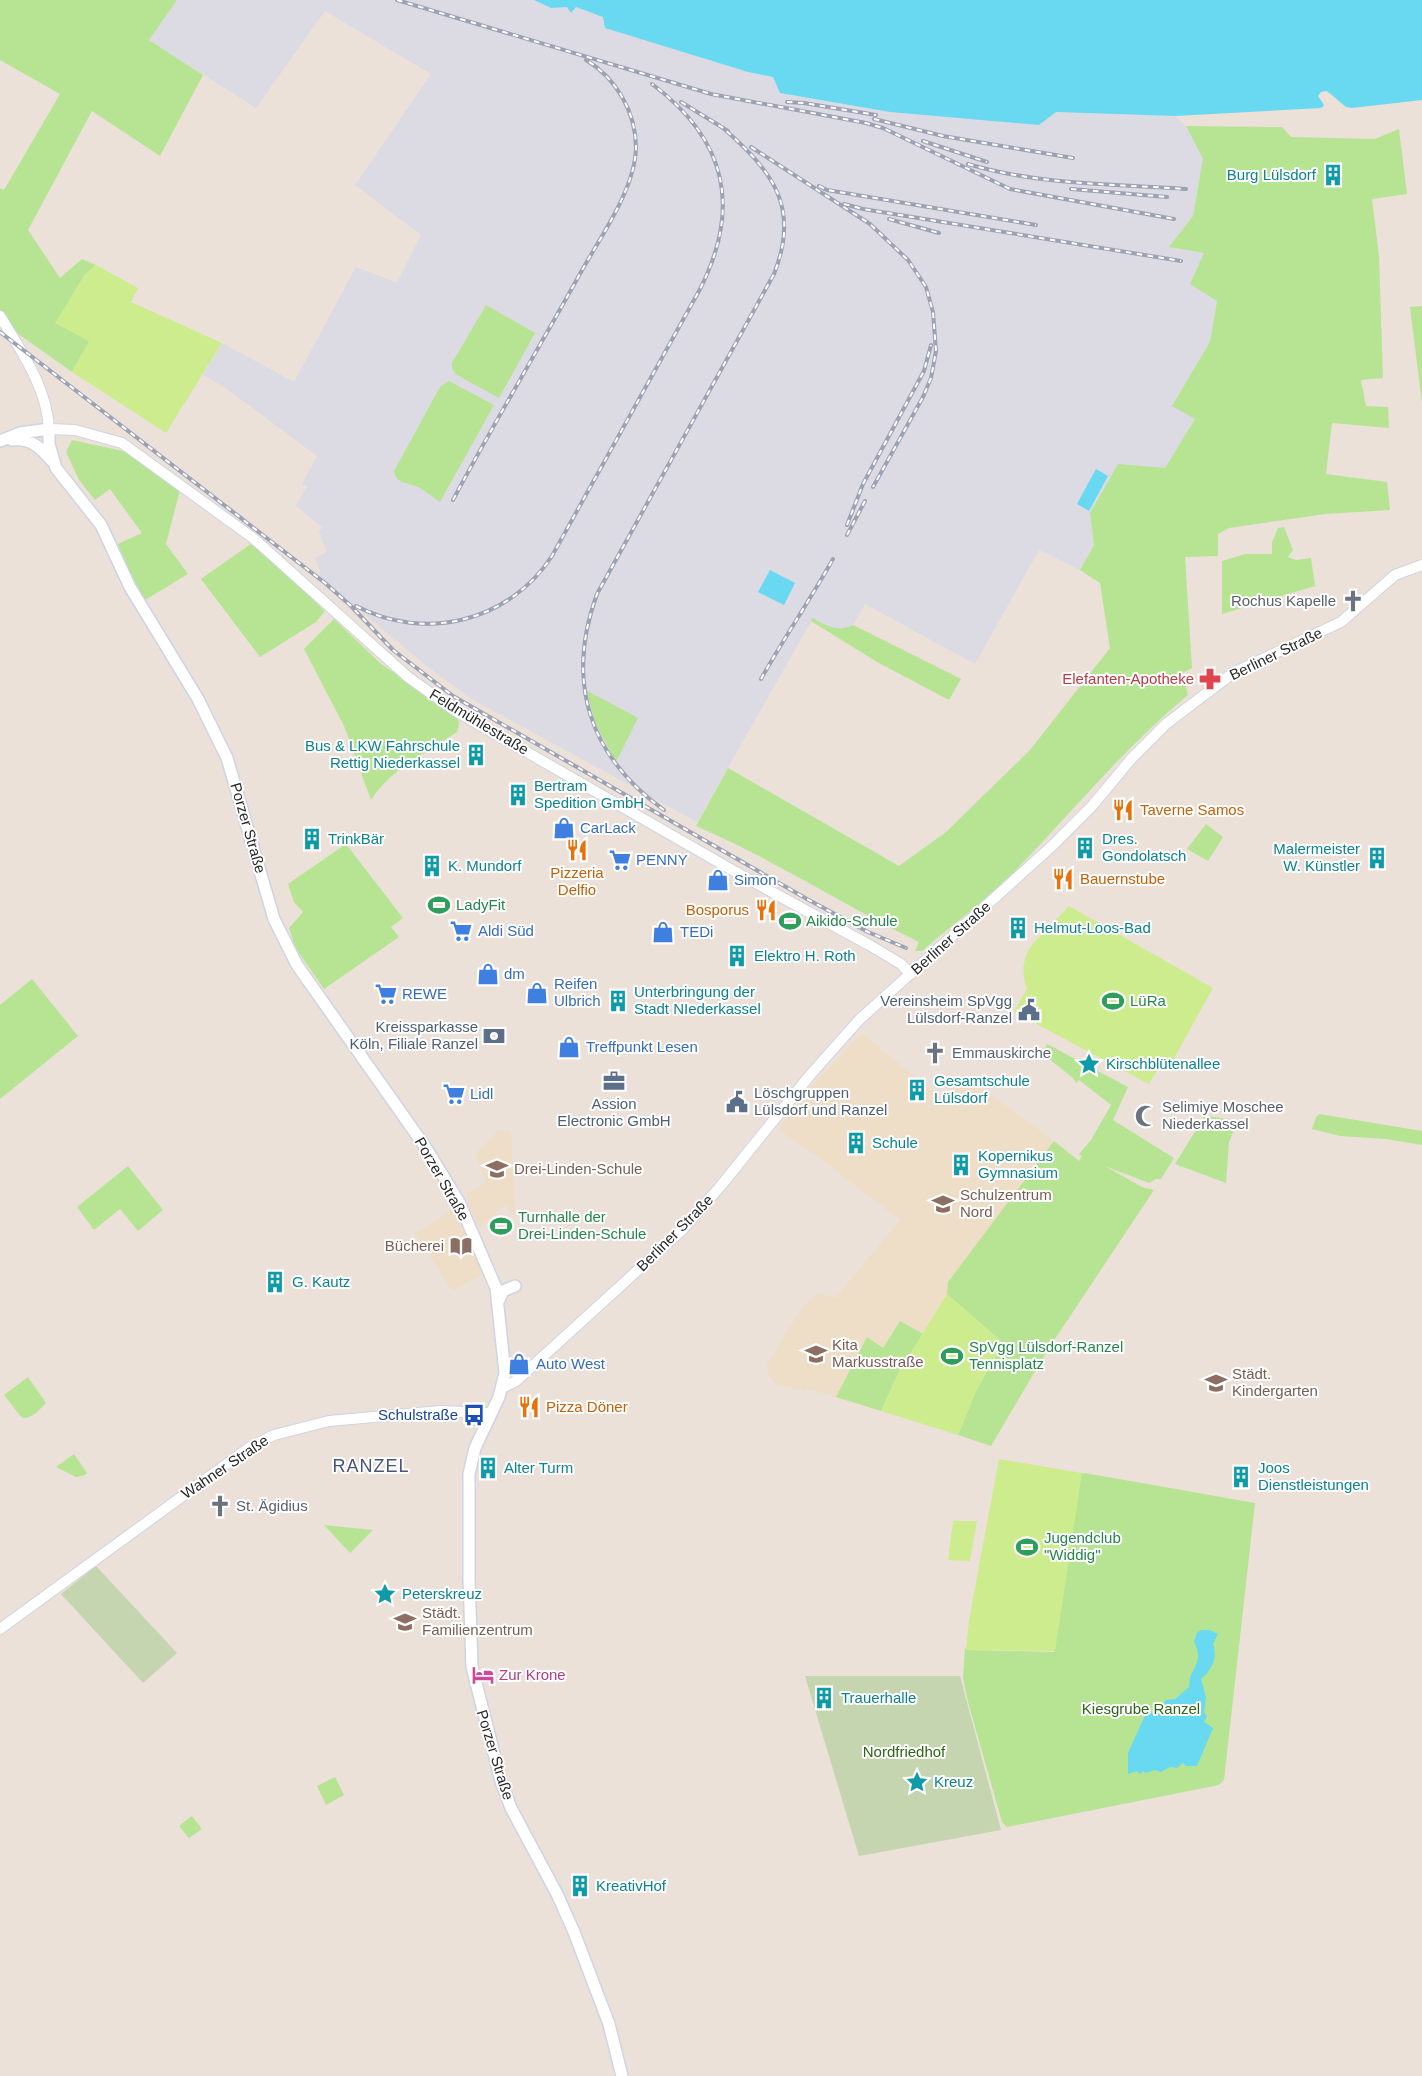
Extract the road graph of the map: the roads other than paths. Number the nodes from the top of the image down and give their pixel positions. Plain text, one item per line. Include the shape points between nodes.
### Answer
1 (0, 316) edge
2 (48, 429) junction
3 (0, 441) edge
4 (53, 463) junction
5 (1422, 565) edge
6 (911, 974) junction
7 (514, 1286) dead end
8 (499, 1300) junction
9 (502, 1388) junction
10 (490, 1413) junction
11 (0, 1629) edge
12 (622, 2076) edge

1 - 2 street via 42,392 48,412
2 - 3 main road via 20,433
2 - 4 main road, Porzer Straße
2 - 6 street, Feldmühlestraße via 75,430 122,443 253,538 408,677 449,706 741,875 871,946
3 - 4 main road via 30,440
4 - 8 main road, Porzer Straße via 101,525 130,587 198,699 226,755 274,919 297,965 426,1148 459,1202
5 - 6 street, Berliner Straße via 1395,575 1341,622 1233,674 1166,724 1052,846
6 - 9 street, Berliner Straße via 833,1048 683,1229 516,1382
7 - 8 main road via 503,1292
8 - 9 main road, Porzer Straße via 505,1364
9 - 10 main road, Porzer Straße
10 - 11 street, Wahner Straße via 440,1411 375,1416 314,1424 269,1437 250,1447
10 - 12 main road, Porzer Straße via 475,1448 469,1474 470,1644 476,1690 511,1808 574,1932 607,2016

